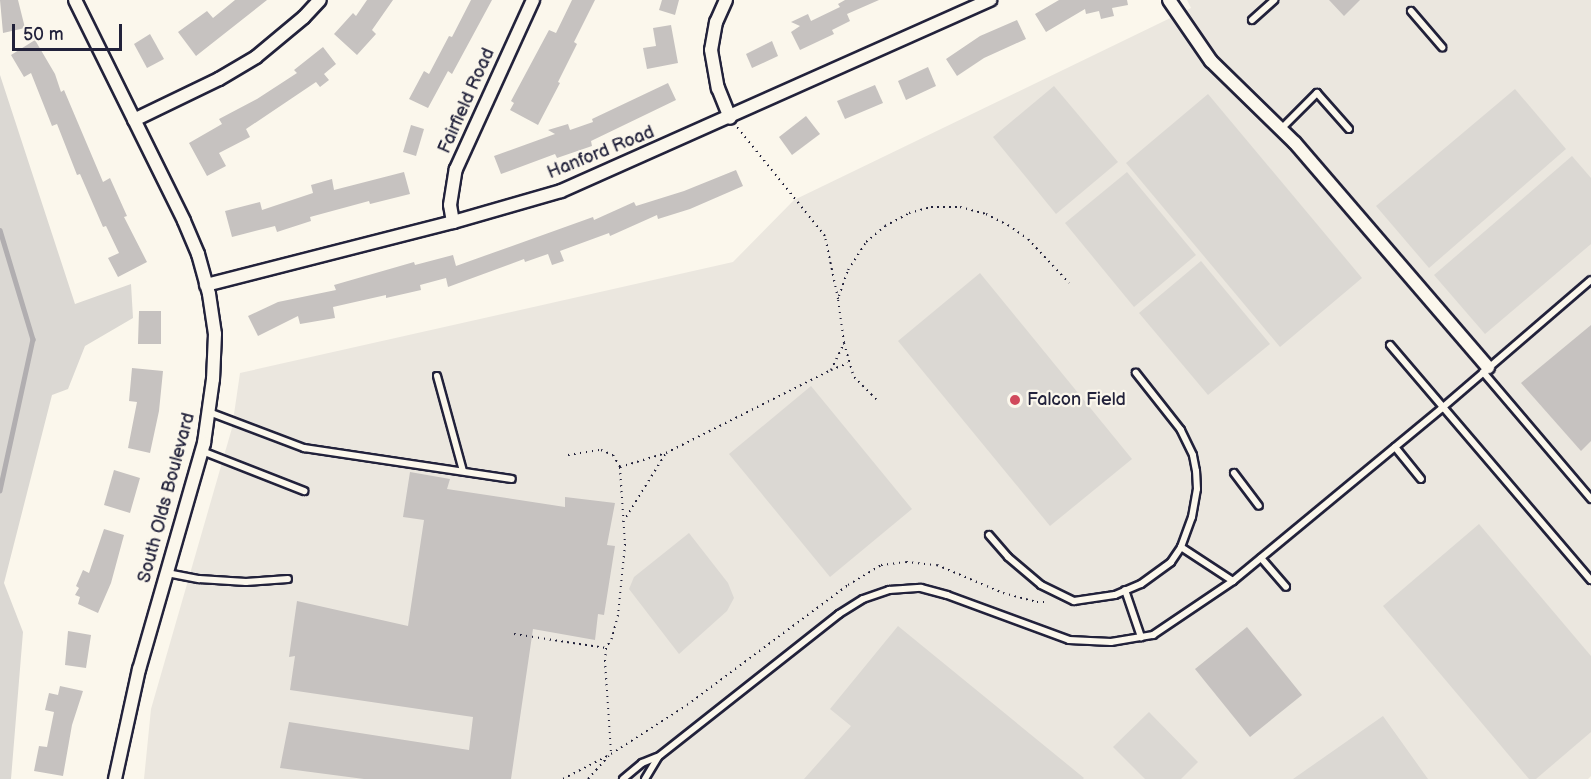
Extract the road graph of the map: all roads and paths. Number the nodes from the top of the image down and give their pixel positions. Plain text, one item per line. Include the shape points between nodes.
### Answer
1 (75, 0) edge
2 (320, 0) edge
3 (533, 0) edge
4 (726, 0) edge
5 (990, 0) edge
6 (1169, 0) edge
7 (1274, 0) edge
8 (1411, 11) dead end
9 (1252, 20) dead end
10 (1442, 47) dead end
11 (730, 118) junction
12 (134, 120) junction
13 (1349, 129) dead end
14 (1281, 130) junction
15 (453, 222) junction
16 (1591, 280) edge
17 (1069, 283) dead end
18 (206, 285) junction
19 (838, 299) junction
20 (844, 343) junction
21 (1390, 345) dead end
22 (848, 363) junction
23 (831, 370) junction
24 (1485, 370) junction
25 (1136, 373) dead end
26 (437, 376) dead end
27 (877, 400) dead end
28 (1442, 408) junction
29 (209, 412) junction
30 (1395, 447) junction
31 (202, 451) junction
32 (666, 453) junction
33 (568, 455) dead end
34 (620, 467) junction
35 (463, 471) junction
36 (1234, 473) dead end
37 (512, 479) dead end
38 (1421, 479) dead end
39 (304, 491) dead end
40 (1591, 499) edge
41 (1259, 506) dead end
42 (623, 522) junction
43 (989, 535) dead end
44 (1181, 547) junction
45 (1261, 558) junction
46 (167, 572) junction
47 (288, 579) dead end
48 (1591, 580) edge
49 (1233, 581) junction
50 (1286, 587) dead end
51 (1125, 590) junction
52 (1074, 601) junction
53 (514, 634) dead end
54 (1141, 637) junction
55 (606, 648) junction
56 (611, 754) junction
57 (658, 757) junction
58 (115, 779) edge
59 (563, 779) edge
60 (588, 779) edge
61 (623, 779) edge
62 (645, 779) edge

1 - 12 street, South Olds Boulevard
2 - 12 street via 256,57
3 - 15 street, Fairfield Road via 456,169 450,205
4 - 11 street via 716,22 711,50 718,88
5 - 11 street, Hanford Road
6 - 14 street via 1210,61
7 - 9 lane
8 - 10 lane
11 - 15 street, Hanford Road via 572,187
11 - 19 path via 825,237
12 - 18 street, South Olds Boulevard via 184,221
13 - 14 lane via 1317,93
14 - 24 street
15 - 18 street, Hanford Road
16 - 24 lane
17 - 19 path via 1028,239 1008,225 960,207 931,207 909,213 866,242 848,270
18 - 29 street, South Olds Boulevard via 215,334
19 - 20 path
20 - 22 path
20 - 23 path
21 - 28 lane
22 - 23 path
22 - 27 path via 854,377
23 - 32 path
24 - 28 lane
24 - 40 lane
25 - 44 lane via 1181,430 1193,455 1197,489
26 - 35 lane
28 - 30 lane
28 - 48 lane
29 - 31 street, South Olds Boulevard
29 - 35 lane via 304,448
30 - 38 lane
30 - 45 lane
31 - 39 lane
31 - 46 street, South Olds Boulevard
32 - 34 path
32 - 42 path
33 - 34 path via 601,450 613,455
34 - 42 path
35 - 37 lane
36 - 41 lane
42 - 55 path via 625,543 618,615
43 - 52 lane via 1041,585
44 - 49 lane
44 - 51 lane via 1162,569
45 - 49 lane
45 - 50 lane
46 - 47 lane via 246,582
46 - 58 street, South Olds Boulevard via 139,669
49 - 54 lane via 1153,635
51 - 52 lane
51 - 54 lane
52 - 56 path via 1036,602 1003,593 937,565 881,565 848,585 687,705
53 - 55 path
54 - 57 lane via 1111,642 1070,640 947,595 921,588 889,590 863,599 839,614
55 - 56 path
56 - 59 path
56 - 60 path
57 - 61 lane via 642,763
57 - 62 lane

